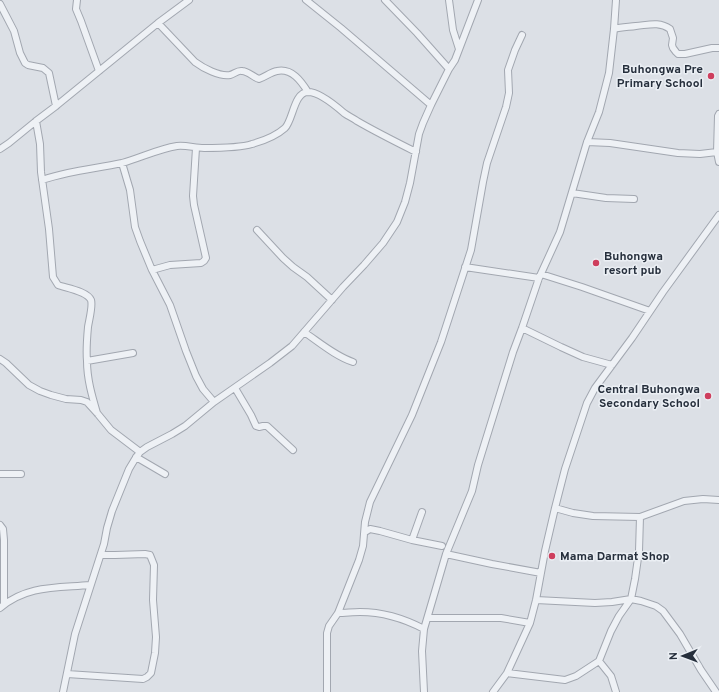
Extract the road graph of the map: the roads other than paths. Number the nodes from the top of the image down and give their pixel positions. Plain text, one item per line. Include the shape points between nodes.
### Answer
1 (77, 0) edge
2 (189, 0) edge
3 (306, 0) edge
4 (385, 0) edge
5 (449, 0) edge
6 (478, 0) edge
7 (616, 0) edge
8 (0, 4) edge
9 (2, 11) edge
10 (158, 23) junction
11 (614, 29) junction
12 (522, 35) dead end
13 (719, 48) edge
14 (459, 49) junction
15 (449, 69) junction
16 (99, 71) junction
17 (308, 92) junction
18 (431, 105) junction
19 (56, 106) junction
20 (719, 114) edge
21 (36, 121) junction
22 (587, 142) junction
23 (196, 148) junction
24 (0, 149) edge
25 (416, 152) junction
26 (717, 152) junction
27 (719, 162) edge
28 (122, 163) junction
29 (42, 180) junction
30 (572, 193) junction
31 (634, 199) dead end
32 (719, 215) edge
33 (257, 230) dead end
34 (465, 267) junction
35 (152, 270) junction
36 (540, 276) junction
37 (332, 300) junction
38 (650, 311) junction
39 (522, 328) junction
40 (304, 332) junction
41 (133, 353) dead end
42 (0, 359) edge
43 (87, 361) junction
44 (353, 362) dead end
45 (612, 365) junction
46 (235, 388) junction
47 (214, 402) junction
48 (97, 413) junction
49 (293, 450) dead end
50 (138, 455) junction
51 (0, 474) edge
52 (21, 474) dead end
53 (165, 474) dead end
54 (719, 500) edge
55 (554, 508) junction
56 (422, 512) dead end
57 (640, 517) junction
58 (0, 525) edge
59 (365, 532) junction
60 (412, 540) junction
61 (442, 546) dead end
62 (100, 554) junction
63 (446, 554) junction
64 (541, 573) junction
65 (90, 585) junction
66 (631, 599) junction
67 (536, 600) junction
68 (2, 606) edge
69 (338, 613) junction
70 (428, 618) junction
71 (530, 623) junction
72 (424, 629) junction
73 (599, 661) junction
74 (507, 673) junction
75 (67, 674) junction
76 (63, 692) edge
77 (327, 692) edge
78 (424, 692) edge
79 (493, 692) edge
80 (616, 692) edge
81 (716, 692) edge

1 - 16 street via 76,9
2 - 10 street
3 - 18 street
4 - 15 street
5 - 14 street via 453,30
6 - 14 street
7 - 11 street
8 - 9 street
9 - 19 street via 14,31 25,63 43,68 49,73
10 - 16 street
10 - 17 street via 195,62 207,70 229,75 240,70 259,79 276,71 284,71 301,81
11 - 13 street via 650,24 667,26 672,33 673,48 678,54
11 - 22 street via 605,91
12 - 34 street via 508,70 509,93 482,182 471,250
14 - 15 street
15 - 18 street
16 - 19 street
17 - 23 street via 302,93 298,99 286,127 273,136 251,145
17 - 25 street via 324,98 359,122
18 - 25 street via 419,134
19 - 21 street
20 - 26 street
21 - 24 street
21 - 29 street
22 - 26 street via 678,153
22 - 30 street
23 - 28 street via 178,146
23 - 35 street via 193,196 206,258 201,263 170,265
25 - 37 street via 405,202 397,222 383,243
26 - 27 street
28 - 29 street
28 - 35 street via 130,190 135,227
29 - 43 street via 55,282 88,295 91,299
30 - 31 street
30 - 36 street via 560,232
32 - 38 street
33 - 37 street via 283,258
34 - 36 street
34 - 59 street via 441,342 414,409 370,502
35 - 47 street via 170,305 196,376
36 - 38 street via 582,287
36 - 39 street
37 - 40 street
38 - 45 street
39 - 45 street via 583,357
39 - 63 street via 510,359 472,491
40 - 44 street
40 - 46 street via 292,346
41 - 43 street
42 - 48 street via 29,385 51,396 87,402
43 - 48 street via 87,373
45 - 55 street via 587,403
46 - 47 street
46 - 49 street via 256,426 267,426
47 - 50 street via 185,426
48 - 50 street
50 - 53 street
50 - 62 street via 129,469 112,511
51 - 52 street
54 - 57 street via 684,501
55 - 57 street via 593,516
55 - 64 street
56 - 60 street
57 - 66 street via 639,550
58 - 68 street via 4,540
59 - 60 street via 370,529
59 - 69 street via 359,560
60 - 61 street
62 - 65 street
62 - 75 street via 150,555 154,565 156,637 151,673 143,679
63 - 64 street
63 - 70 street
64 - 67 street
65 - 68 street via 41,588 16,597
65 - 75 street via 75,634
66 - 67 street via 612,602
66 - 73 street via 619,616
66 - 81 street via 656,606 663,611
67 - 71 street
69 - 72 street via 382,614
69 - 77 street via 326,633
70 - 71 street via 502,618
70 - 72 street
71 - 74 street
72 - 78 street
73 - 74 street via 565,680
73 - 80 street via 612,676
74 - 79 street
75 - 76 street

